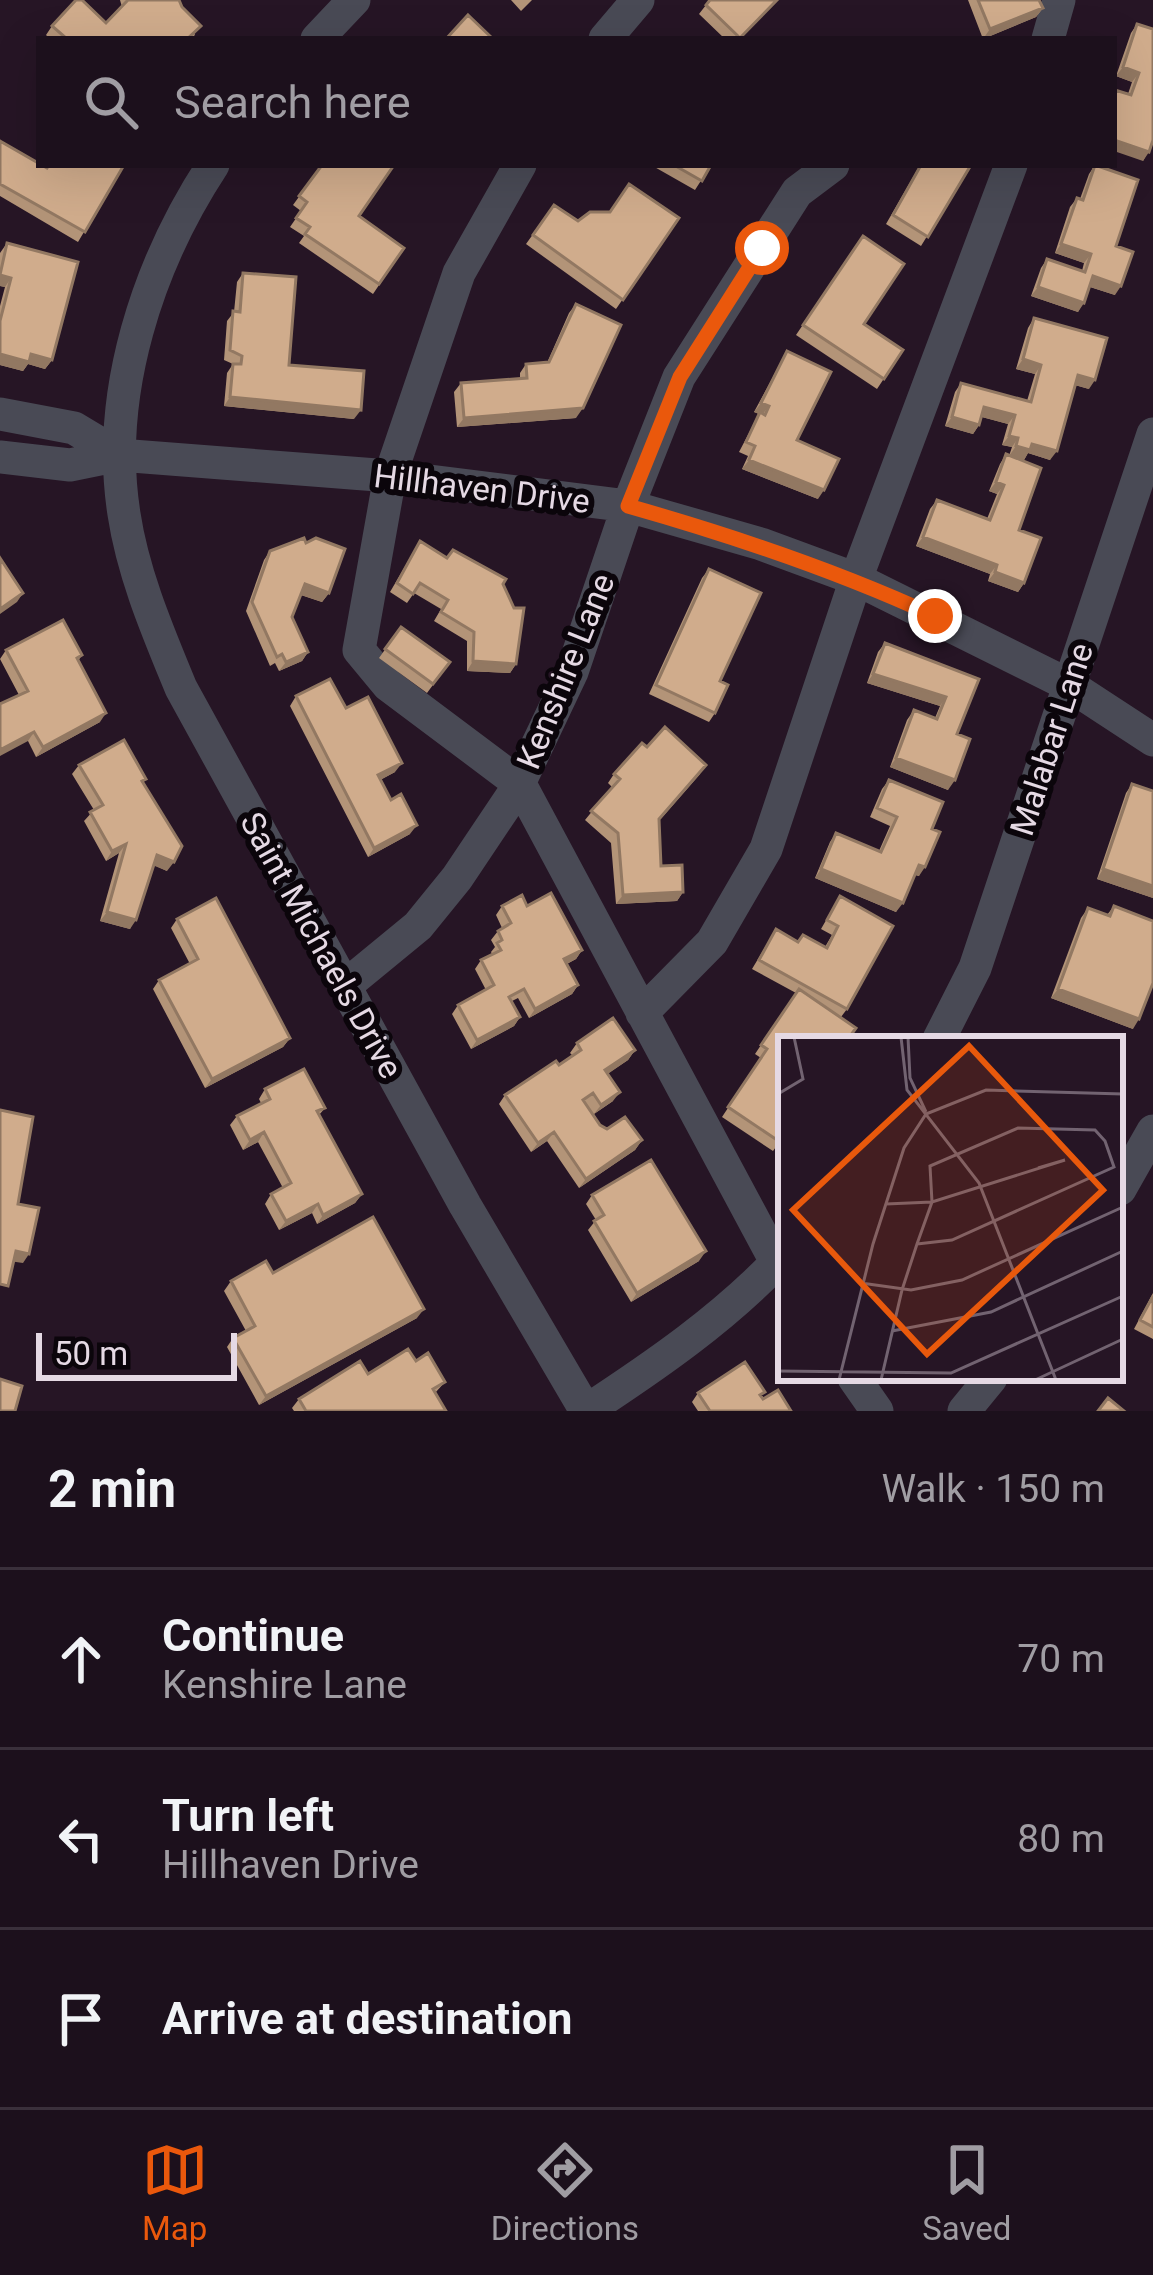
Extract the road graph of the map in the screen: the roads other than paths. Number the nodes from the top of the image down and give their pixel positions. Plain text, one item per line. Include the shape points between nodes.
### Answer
1 (354, 0) edge
2 (638, 0) edge
3 (1059, 0) edge
4 (320, 36) edge
5 (608, 36) edge
6 (1049, 36) edge
7 (211, 168) edge
8 (518, 168) edge
9 (1010, 168) edge
10 (799, 178) edge
11 (0, 414) edge
12 (1153, 434) edge
13 (119, 454) junction
14 (0, 457) edge
15 (390, 476) junction
16 (628, 506) junction
17 (856, 579) junction
18 (1069, 685) junction
19 (1153, 740) edge
20 (520, 784) junction
21 (345, 986) junction
22 (642, 1012) junction
23 (940, 1036) edge
24 (1153, 1131) edge
25 (1123, 1184) edge
26 (778, 1262) edge
27 (778, 1265) edge
28 (856, 1381) edge
29 (989, 1381) edge
30 (586, 1411) edge
31 (877, 1411) edge
32 (964, 1411) edge

1 - 4 street
2 - 5 street
3 - 6 street
7 - 13 street, Saint Michaels Drive via 153,275
8 - 15 street via 459,273
9 - 17 street
10 - 16 street, Kenshire Lane via 680,377
11 - 13 street, Hillhaven Drive via 74,428
12 - 18 street, Malabar Lane
13 - 14 street, Hillhaven Drive via 70,465
13 - 15 street, Hillhaven Drive
13 - 21 street, Saint Michaels Drive via 124,515 147,605 181,688
15 - 16 street, Hillhaven Drive
15 - 20 street via 359,650 388,685
16 - 17 street, Hillhaven Drive
16 - 20 street, Kenshire Lane via 572,672
17 - 18 street, Hillhaven Drive
17 - 22 street via 766,849 712,942
18 - 19 street, Hillhaven Drive
18 - 23 street, Malabar Lane via 975,968
20 - 21 street, Kenshire Lane via 418,926
20 - 22 street
21 - 30 street, Saint Michaels Drive
22 - 26 street
24 - 25 street
27 - 30 street via 669,1356
28 - 31 street
29 - 32 street

